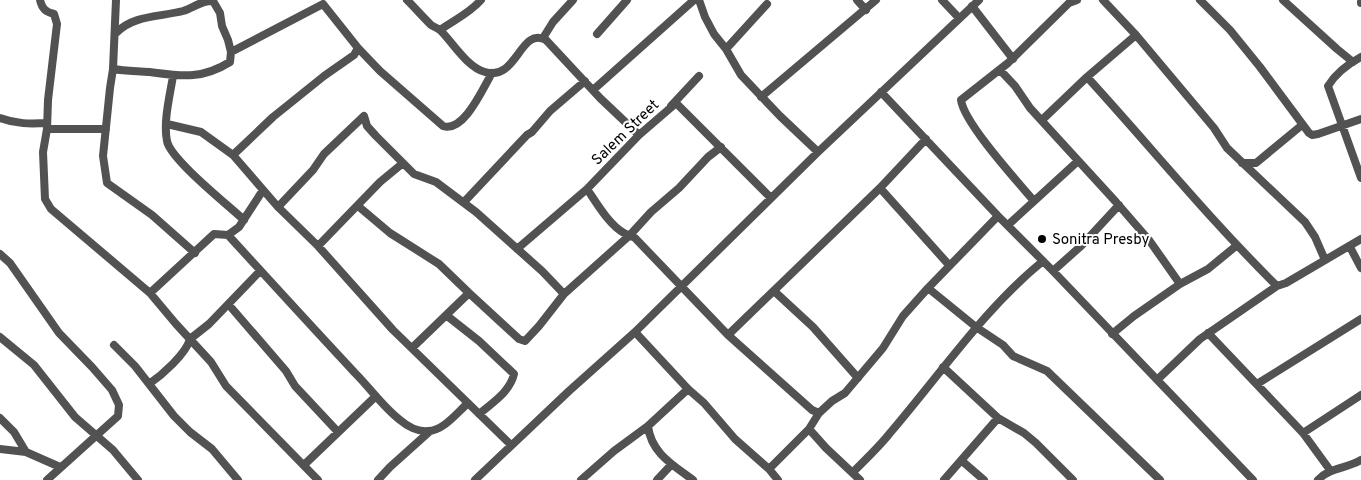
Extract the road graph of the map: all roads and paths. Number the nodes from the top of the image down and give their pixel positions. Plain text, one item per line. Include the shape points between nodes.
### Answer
1 (40, 0) edge
2 (116, 0) edge
3 (407, 0) edge
4 (481, 0) edge
5 (574, 0) edge
6 (627, 0) edge
7 (694, 0) edge
8 (700, 0) edge
9 (857, 0) edge
10 (876, 0) edge
11 (942, 0) edge
12 (979, 0) edge
13 (1077, 0) edge
14 (1104, 0) edge
15 (1200, 0) edge
16 (1282, 0) edge
17 (213, 1) edge
18 (767, 4) dead end
19 (972, 6) junction
20 (866, 10) junction
21 (959, 18) junction
22 (440, 30) junction
23 (116, 33) junction
24 (596, 34) dead end
25 (1136, 34) junction
26 (543, 38) junction
27 (358, 48) junction
28 (726, 49) junction
29 (231, 52) junction
30 (1361, 57) edge
31 (1013, 59) junction
32 (1353, 62) junction
33 (113, 69) junction
34 (1000, 70) junction
35 (492, 74) junction
36 (173, 76) junction
37 (699, 76) dead end
38 (1087, 77) junction
39 (585, 80) junction
40 (593, 90) junction
41 (881, 92) junction
42 (761, 97) junction
43 (672, 106) junction
44 (0, 118) edge
45 (1042, 120) junction
46 (1361, 120) edge
47 (167, 124) junction
48 (1302, 125) junction
49 (1343, 125) junction
50 (47, 126) junction
51 (106, 129) junction
52 (639, 135) junction
53 (926, 139) junction
54 (720, 147) junction
55 (818, 152) junction
56 (233, 155) junction
57 (1078, 161) junction
58 (403, 163) junction
59 (1242, 163) junction
60 (1256, 163) junction
61 (1256, 175) junction
62 (1361, 178) edge
63 (880, 188) junction
64 (587, 189) junction
65 (263, 190) junction
66 (771, 198) junction
67 (1034, 201) junction
68 (464, 202) junction
69 (1119, 205) junction
70 (358, 206) junction
71 (278, 207) junction
72 (998, 216) junction
73 (244, 220) junction
74 (1008, 225) junction
75 (228, 235) junction
76 (630, 235) junction
77 (1361, 239) edge
78 (318, 246) junction
79 (1236, 246) junction
80 (1350, 247) junction
81 (517, 249) junction
82 (195, 253) junction
83 (0, 254) edge
84 (1325, 260) junction
85 (1043, 261) junction
86 (949, 265) junction
87 (1361, 268) edge
88 (1053, 270) junction
89 (260, 271) junction
90 (1180, 284) junction
91 (1277, 286) junction
92 (682, 287) junction
93 (928, 288) junction
94 (774, 291) junction
95 (150, 293) junction
96 (469, 293) junction
97 (564, 294) junction
98 (229, 304) junction
99 (446, 315) junction
100 (1361, 319) edge
101 (976, 327) junction
102 (635, 332) junction
103 (1208, 333) junction
104 (728, 334) junction
105 (1112, 334) junction
106 (0, 337) edge
107 (190, 339) junction
108 (114, 345) dead end
109 (412, 348) junction
110 (943, 368) junction
111 (858, 378) junction
112 (1158, 379) junction
113 (149, 384) junction
114 (1257, 384) junction
115 (688, 389) junction
116 (1361, 395) edge
117 (376, 396) junction
118 (468, 403) junction
119 (819, 413) junction
120 (479, 414) junction
121 (0, 418) edge
122 (998, 418) junction
123 (648, 426) junction
124 (809, 429) junction
125 (338, 432) junction
126 (429, 432) junction
127 (1303, 433) junction
128 (96, 437) junction
129 (511, 445) junction
130 (0, 449) edge
131 (26, 452) junction
132 (1361, 460) edge
133 (962, 461) junction
134 (304, 464) junction
135 (671, 465) junction
136 (60, 467) junction
137 (769, 469) junction
138 (1330, 470) junction
139 (853, 472) junction
140 (1150, 477) edge
141 (52, 478) edge
142 (138, 480) edge
143 (238, 480) edge
144 (318, 480) edge
145 (378, 480) edge
146 (475, 480) edge
147 (581, 480) edge
148 (657, 480) edge
149 (693, 480) edge
150 (778, 480) edge
151 (860, 480) edge
152 (944, 480) edge
153 (984, 480) edge
154 (1073, 480) edge
155 (1160, 480) edge
156 (1253, 480) edge
157 (1318, 480) edge

1 - 50 street via 42,8 54,14 57,24
2 - 23 street
3 - 22 street
4 - 22 street
5 - 26 street
6 - 24 street
7 - 40 street
8 - 28 street via 714,34
9 - 20 street
10 - 20 street
11 - 21 street
12 - 19 street
13 - 31 street via 1069,3
14 - 25 street
15 - 48 street via 1230,30
16 - 32 street
17 - 23 street via 182,11 142,18
17 - 29 street via 220,13
18 - 28 street
19 - 21 street
19 - 31 street
20 - 42 street
21 - 41 street
22 - 35 street via 476,69
23 - 33 street
25 - 38 street
25 - 59 street
26 - 35 street via 522,46 509,67
26 - 39 street
27 - 29 street via 323,4
27 - 35 street via 380,71 448,127 457,124 471,109
27 - 56 street via 354,55 273,117
28 - 42 street via 741,75
29 - 36 street via 230,62 221,67 192,76
30 - 32 street
31 - 34 street
32 - 49 street via 1328,86
33 - 36 street
33 - 51 street
34 - 45 street
34 - 67 street via 961,100 962,105 990,148
36 - 47 street
37 - 43 street
38 - 45 street
38 - 79 street
39 - 40 street
39 - 68 street via 550,111
40 - 52 street
41 - 53 street
41 - 55 street
42 - 55 street
43 - 52 street, Salem Street
43 - 54 street, Salem Street via 678,105
44 - 50 street via 13,123
45 - 57 street
46 - 49 street
47 - 56 street via 201,132
47 - 73 street via 167,143 179,161
48 - 49 street via 1312,135
48 - 60 street
49 - 62 street
50 - 51 street
50 - 95 street via 43,152 45,199 52,209
51 - 82 street via 107,183 152,215
52 - 64 street, Salem Street
53 - 63 street
53 - 72 street
54 - 66 street, Salem Street
54 - 76 street
55 - 66 street
56 - 65 street
57 - 67 street
57 - 69 street
58 - 68 street via 414,174 436,182
58 - 70 street
58 - 71 street via 367,126 364,116 324,154
59 - 60 street
59 - 61 street
60 - 61 street
61 - 84 street via 1305,222
63 - 86 street
63 - 94 street
64 - 76 street via 609,219 623,233
64 - 81 street, Salem Street
65 - 71 street
65 - 73 street
66 - 92 street
67 - 74 street
68 - 81 street
69 - 88 street
69 - 90 street
70 - 78 street
70 - 96 street via 390,233 439,264
71 - 78 street
72 - 74 street
72 - 86 street
73 - 75 street
74 - 85 street
75 - 82 street via 214,234
75 - 89 street
76 - 92 street
76 - 97 street
77 - 80 street
78 - 109 street
79 - 90 street via 1208,269
79 - 91 street
80 - 84 street
80 - 87 street
81 - 97 street
82 - 95 street
83 - 128 street via 10,263 59,333 115,396 120,411 118,416
84 - 91 street
85 - 88 street
85 - 101 street
86 - 93 street
88 - 105 street
89 - 98 street
89 - 117 street
90 - 105 street
91 - 103 street
92 - 102 street
92 - 104 street
93 - 101 street
93 - 111 street via 903,316 884,348
94 - 104 street
94 - 111 street via 813,327
95 - 107 street
96 - 97 street via 522,341 529,338
96 - 99 street
98 - 107 street
98 - 125 street via 295,386
99 - 109 street
99 - 120 street via 514,374 505,391
100 - 114 street
101 - 110 street
101 - 140 street via 1013,356 1048,371 1102,422
102 - 115 street
102 - 129 street
103 - 112 street
103 - 114 street
104 - 119 street
105 - 112 street
106 - 128 street via 34,366 75,417
107 - 113 street via 171,366
107 - 134 street via 211,362 226,386
108 - 113 street
109 - 118 street
110 - 122 street
110 - 139 street via 889,435
111 - 119 street
112 - 156 street
113 - 143 street via 174,416 212,449
114 - 127 street
115 - 123 street
115 - 137 street via 735,439
116 - 127 street
117 - 125 street
117 - 126 street via 400,421
118 - 120 street
118 - 126 street via 439,428
119 - 124 street
120 - 129 street
121 - 131 street via 14,432
122 - 133 street
122 - 154 street via 1024,433
123 - 135 street via 652,441
123 - 147 street
124 - 137 street
124 - 139 street
125 - 134 street
126 - 145 street
127 - 138 street
128 - 136 street
128 - 142 street via 113,450
129 - 146 street
130 - 131 street
131 - 136 street
132 - 138 street
133 - 152 street
133 - 153 street
134 - 144 street
135 - 148 street
135 - 149 street
136 - 141 street
137 - 150 street
138 - 157 street
139 - 151 street
140 - 155 street

